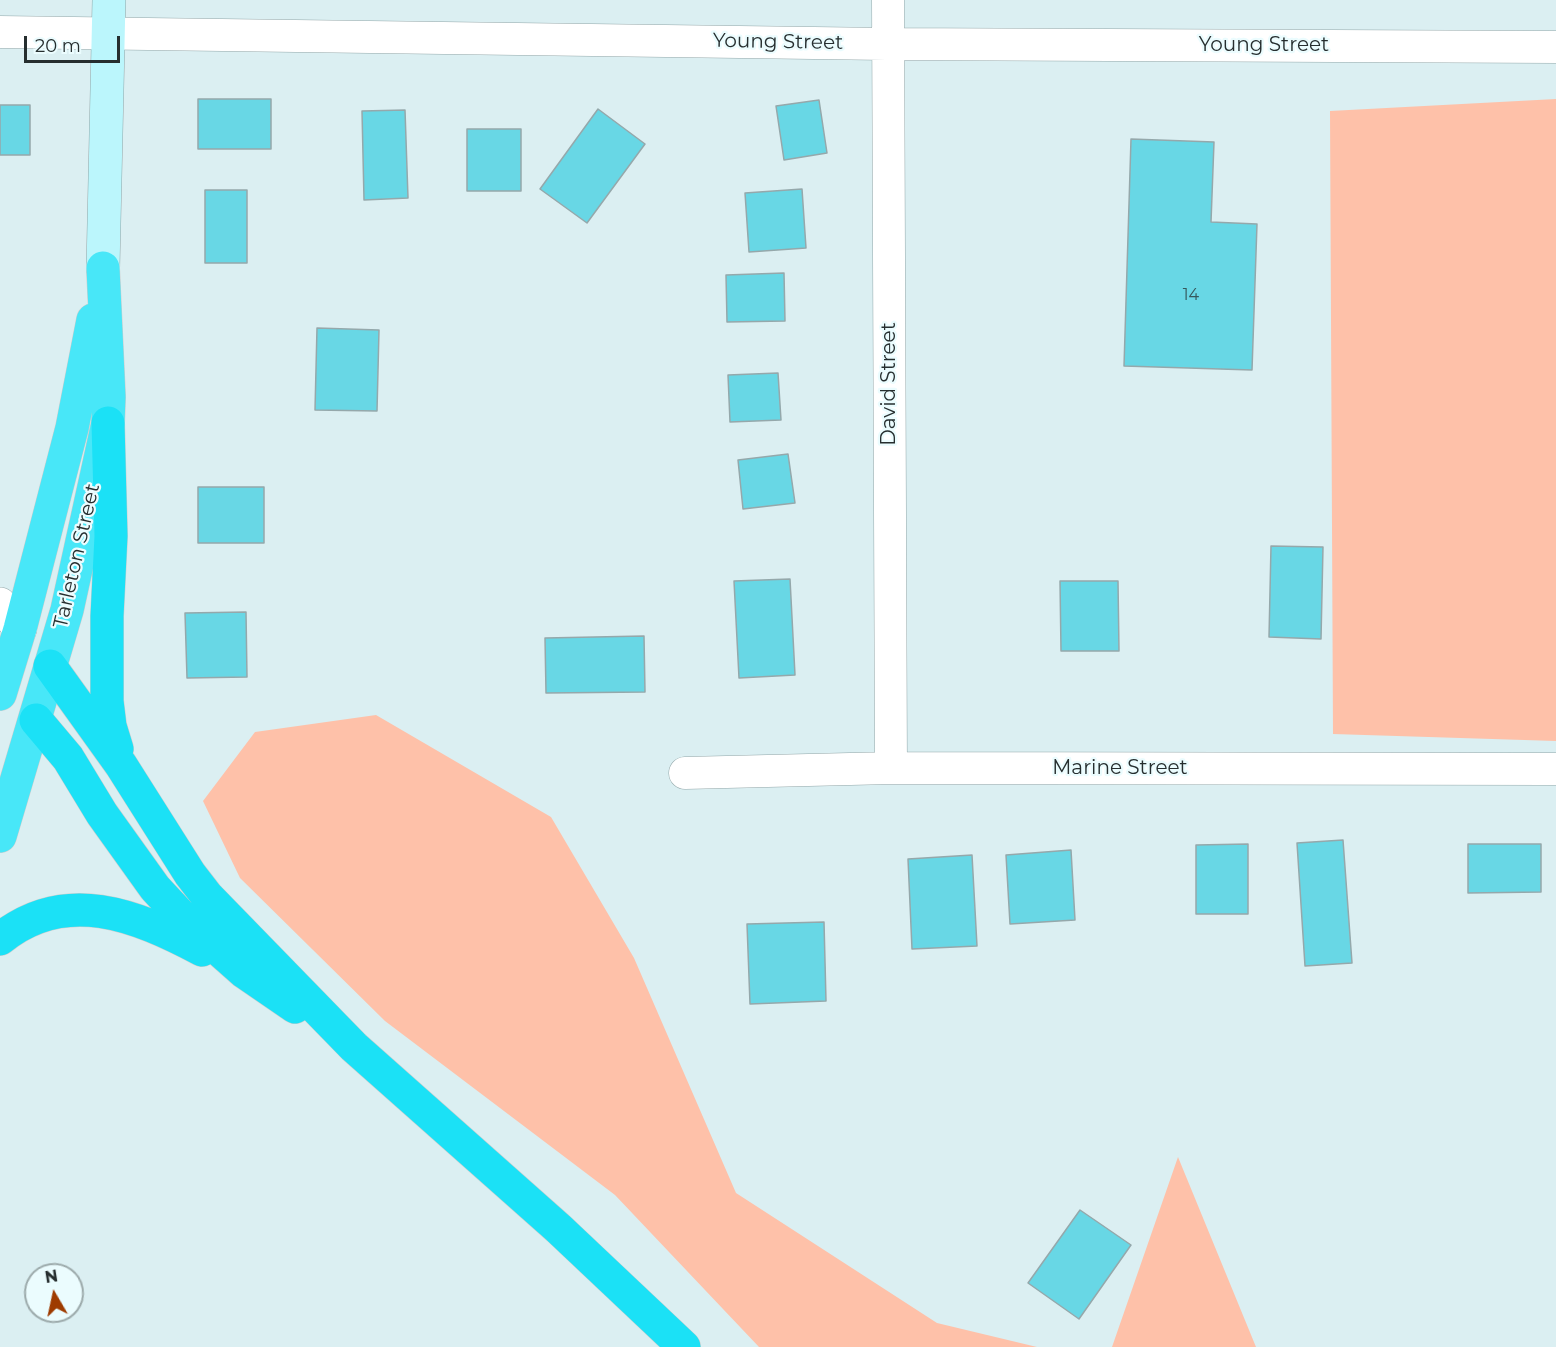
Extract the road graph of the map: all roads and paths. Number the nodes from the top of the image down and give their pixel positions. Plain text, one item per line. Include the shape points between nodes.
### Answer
1 (109, 0) edge
2 (888, 0) edge
3 (0, 32) edge
4 (109, 32) junction
5 (887, 44) junction
6 (1556, 47) edge
7 (103, 268) junction
8 (108, 423) junction
9 (0, 604) edge
10 (20, 629) junction
11 (50, 666) junction
12 (2, 680) edge
13 (36, 720) junction
14 (121, 765) junction
15 (891, 768) junction
16 (1556, 769) edge
17 (685, 773) dead end
18 (0, 836) edge
19 (0, 939) edge
20 (244, 972) junction
21 (354, 1047) junction
22 (558, 1228) junction
23 (659, 1347) edge
24 (684, 1347) edge

1 - 4 main road, Tarleton Street
2 - 5 street, David Street
3 - 4 street, Young Street
4 - 5 street, Young Street
4 - 7 main road, Tarleton Street
5 - 6 street, Young Street
5 - 15 street, David Street
7 - 8 highway, Tarleton Street
7 - 10 highway, Tarleton Street via 72,428
8 - 11 highway, Tarleton Street via 67,610
8 - 14 highway via 111,536 107,701
9 - 10 street
10 - 11 highway
10 - 12 highway, Tarleton Street
11 - 13 highway, Tarleton Street
11 - 14 highway
12 - 13 highway
13 - 18 highway, Tarleton Street
13 - 20 highway via 68,758 154,888
14 - 21 highway via 207,896
15 - 16 street, Marine Street
15 - 17 street, Marine Street
19 - 20 highway via 29,919 44,914 84,909 105,911 154,926
20 - 21 highway
21 - 22 highway
22 - 23 highway
22 - 24 highway

